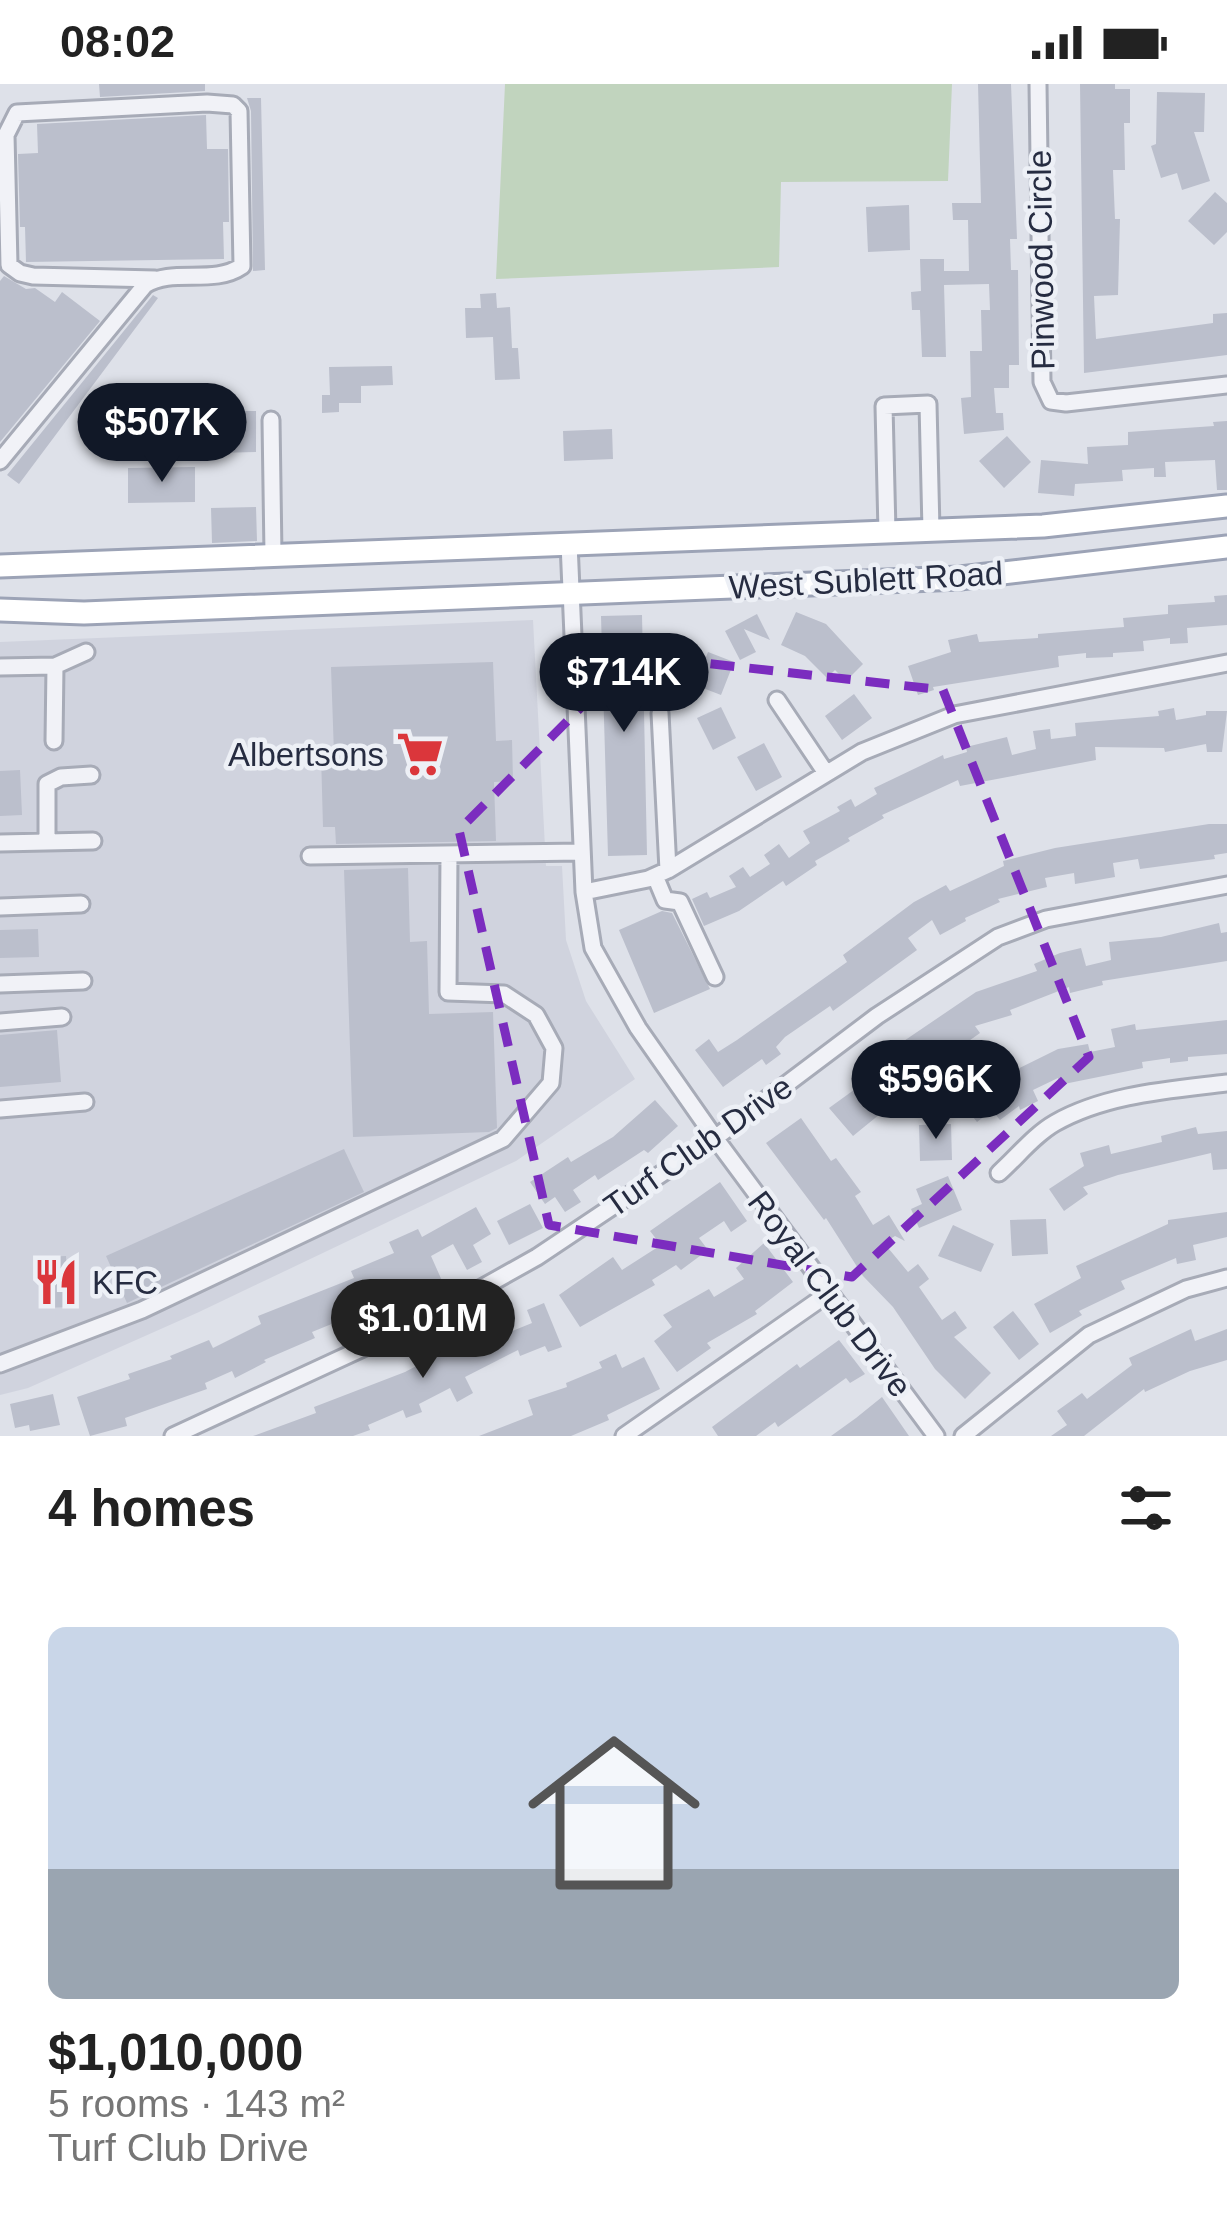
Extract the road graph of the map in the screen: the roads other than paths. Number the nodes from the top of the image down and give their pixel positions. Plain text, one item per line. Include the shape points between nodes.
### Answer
1 (1038, 84) edge
2 (4, 266) edge
3 (155, 279) junction
4 (1227, 386) edge
5 (271, 420) dead end
6 (0, 461) edge
7 (1227, 506) edge
8 (931, 530) junction
9 (887, 532) junction
10 (569, 544) junction
11 (1227, 547) edge
12 (272, 554) junction
13 (0, 566) edge
14 (569, 593) junction
15 (0, 610) edge
16 (86, 652) dead end
17 (1227, 664) edge
18 (55, 666) junction
19 (0, 667) edge
20 (777, 700) dead end
21 (661, 713) dead end
22 (54, 741) dead end
23 (826, 773) junction
24 (91, 776) dead end
25 (93, 841) dead end
26 (47, 842) junction
27 (0, 843) edge
28 (582, 852) junction
29 (449, 854) junction
30 (310, 856) dead end
31 (661, 873) junction
32 (1227, 885) edge
33 (584, 892) junction
34 (81, 904) dead end
35 (0, 907) edge
36 (715, 976) dead end
37 (82, 981) dead end
38 (0, 984) edge
39 (62, 1017) dead end
40 (0, 1022) edge
41 (1227, 1083) edge
42 (85, 1102) dead end
43 (0, 1109) edge
44 (715, 1138) junction
45 (999, 1173) dead end
46 (1227, 1278) edge
47 (830, 1293) junction
48 (0, 1364) edge
49 (183, 1434) edge
50 (624, 1436) edge
51 (936, 1436) edge
52 (963, 1436) edge

1 - 4 street, Pinwood Circle via 1047,395 1066,403
2 - 3 street via 33,276
2 - 3 street via 6,136 16,113 232,105 239,111 242,266 226,275
3 - 6 street
5 - 12 street
7 - 8 main road, West Sublett Road
8 - 9 main road, West Sublett Road
8 - 9 street via 928,404 884,406
9 - 10 main road, West Sublett Road
10 - 12 main road, West Sublett Road
10 - 14 street, Royal Club Drive
11 - 14 main road, West Sublett Road via 960,578
12 - 13 main road, West Sublett Road
14 - 15 main road, West Sublett Road
14 - 28 street, Royal Club Drive
16 - 18 street
17 - 23 street via 954,715
18 - 19 street
18 - 22 street
20 - 23 street
21 - 31 street
23 - 31 street
24 - 26 street via 47,784
25 - 26 street
26 - 27 street
28 - 29 street
28 - 33 street, Royal Club Drive
29 - 30 street
29 - 48 street via 448,992 504,994 536,1015 554,1048 551,1083 503,1139 142,1310
31 - 33 street
31 - 36 street via 665,900 680,902
32 - 44 street, Turf Club Drive via 1046,919 998,937
33 - 44 street, Royal Club Drive via 593,948
34 - 35 street
37 - 38 street
39 - 40 street
41 - 45 street via 1077,1112
42 - 43 street
44 - 47 street, Royal Club Drive
44 - 49 street, Turf Club Drive via 464,1298
46 - 52 street via 1089,1335
47 - 50 street
47 - 51 street, Royal Club Drive

